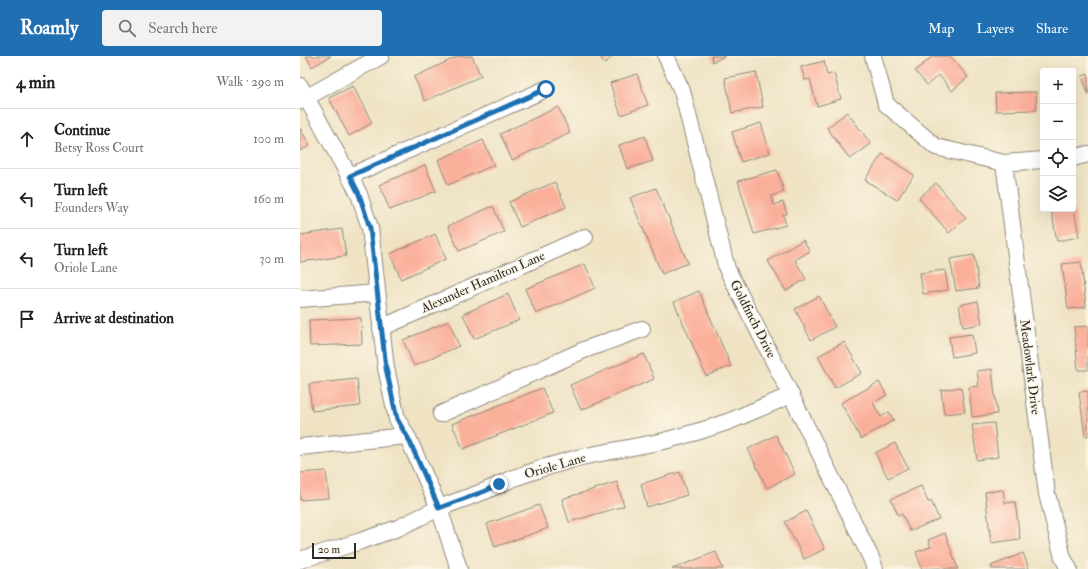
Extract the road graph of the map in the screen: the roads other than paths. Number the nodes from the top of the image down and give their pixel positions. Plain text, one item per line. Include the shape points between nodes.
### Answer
1 (666, 56) edge
2 (873, 56) edge
3 (379, 57) edge
4 (546, 89) dead end
5 (302, 95) edge
6 (1088, 154) edge
7 (1076, 157) edge
8 (1040, 160) edge
9 (1004, 163) junction
10 (350, 176) junction
11 (585, 238) dead end
12 (377, 293) junction
13 (300, 299) edge
14 (381, 328) junction
15 (642, 329) dead end
16 (791, 395) junction
17 (441, 414) dead end
18 (406, 436) junction
19 (300, 446) edge
20 (439, 508) junction
21 (300, 560) edge
22 (459, 569) edge
23 (875, 569) edge
24 (1070, 569) edge

1 - 16 street, Goldfinch Drive via 682,91 727,269
2 - 9 street via 886,104 936,147
3 - 5 street
4 - 10 street
5 - 10 street
6 - 7 street
8 - 9 street
9 - 24 street, Meadowlark Drive via 1047,494 1063,558
10 - 12 street via 370,228
11 - 14 street, Alexander Hamilton Lane
12 - 13 street
12 - 14 street
14 - 18 street via 386,368 397,419
15 - 17 street via 584,350
16 - 20 street, Oriole Lane via 700,431 543,468
16 - 23 street, Goldfinch Drive
18 - 19 street
18 - 20 street
20 - 21 street, Oriole Lane via 398,528
20 - 22 street

